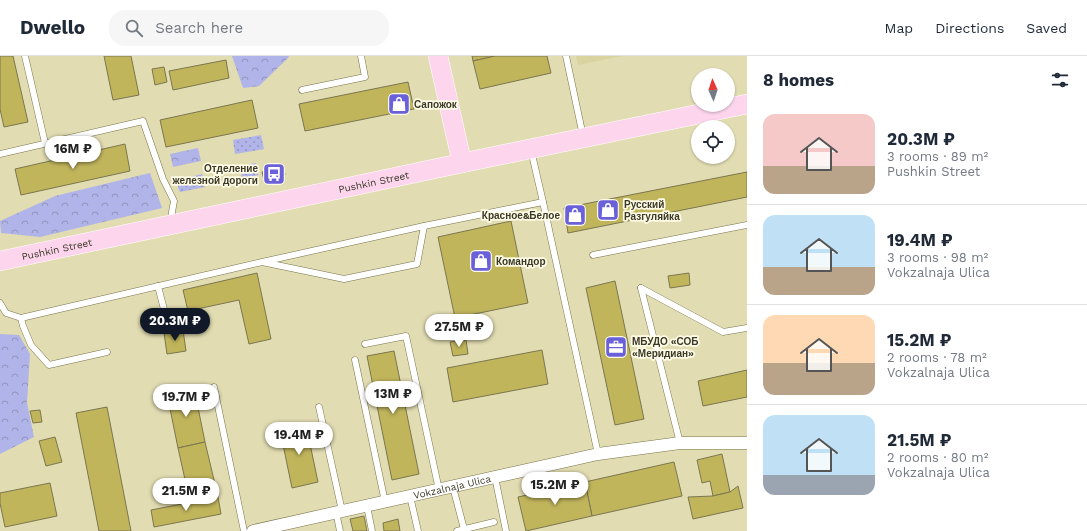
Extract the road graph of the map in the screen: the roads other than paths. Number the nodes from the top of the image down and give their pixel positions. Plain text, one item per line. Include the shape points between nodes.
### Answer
1 (25, 56) edge
2 (361, 56) edge
3 (438, 56) edge
4 (566, 56) edge
5 (302, 90) dead end
6 (747, 104) edge
7 (583, 138) junction
8 (45, 143) junction
9 (530, 149) junction
10 (0, 154) edge
11 (462, 163) junction
12 (543, 202) junction
13 (747, 225) edge
14 (170, 226) junction
15 (424, 226) junction
16 (593, 255) dead end
17 (0, 262) edge
18 (262, 262) junction
19 (158, 286) junction
20 (0, 304) edge
21 (21, 318) junction
22 (168, 325) dead end
23 (747, 328) edge
24 (365, 344) dead end
25 (107, 352) dead end
26 (355, 360) dead end
27 (214, 387) dead end
28 (320, 407) dead end
29 (680, 443) junction
30 (747, 443) edge
31 (598, 454) junction
32 (495, 477) junction
33 (453, 487) junction
34 (439, 490) junction
35 (410, 496) junction
36 (385, 502) junction
37 (366, 506) junction
38 (339, 512) junction
39 (494, 522) dead end
40 (461, 530) edge
41 (244, 531) edge
42 (255, 531) edge
43 (340, 531) edge
44 (372, 531) edge
45 (418, 531) edge
46 (506, 531) edge

1 - 8 lane
2 - 5 lane via 365,77
3 - 11 main road
4 - 7 lane
6 - 7 main road, Pushkin Street
7 - 9 main road, Pushkin Street
8 - 10 lane
8 - 14 lane via 143,121 163,179 174,201
9 - 11 main road, Pushkin Street
9 - 12 lane
11 - 14 main road, Pushkin Street
12 - 15 lane
12 - 31 lane
13 - 16 lane
14 - 17 main road, Pushkin Street
15 - 18 lane
15 - 18 lane via 417,264 344,279
18 - 19 lane
19 - 21 lane
19 - 22 lane
20 - 21 lane via 6,313
21 - 25 lane via 31,345 49,365
23 - 29 lane via 723,332 641,288
24 - 34 lane via 406,336
26 - 36 lane
27 - 41 lane
28 - 38 lane
29 - 30 street, Vokzalnaja Ulica
29 - 31 street, Vokzalnaja Ulica
31 - 32 street, Vokzalnaja Ulica
32 - 33 street, Vokzalnaja Ulica
32 - 46 lane
33 - 34 street, Vokzalnaja Ulica
33 - 40 lane
34 - 35 street, Vokzalnaja Ulica
35 - 36 street, Vokzalnaja Ulica
35 - 45 lane
36 - 37 street, Vokzalnaja Ulica
37 - 38 street, Vokzalnaja Ulica
37 - 44 lane
38 - 42 street, Vokzalnaja Ulica via 296,524
38 - 43 lane
39 - 40 lane

